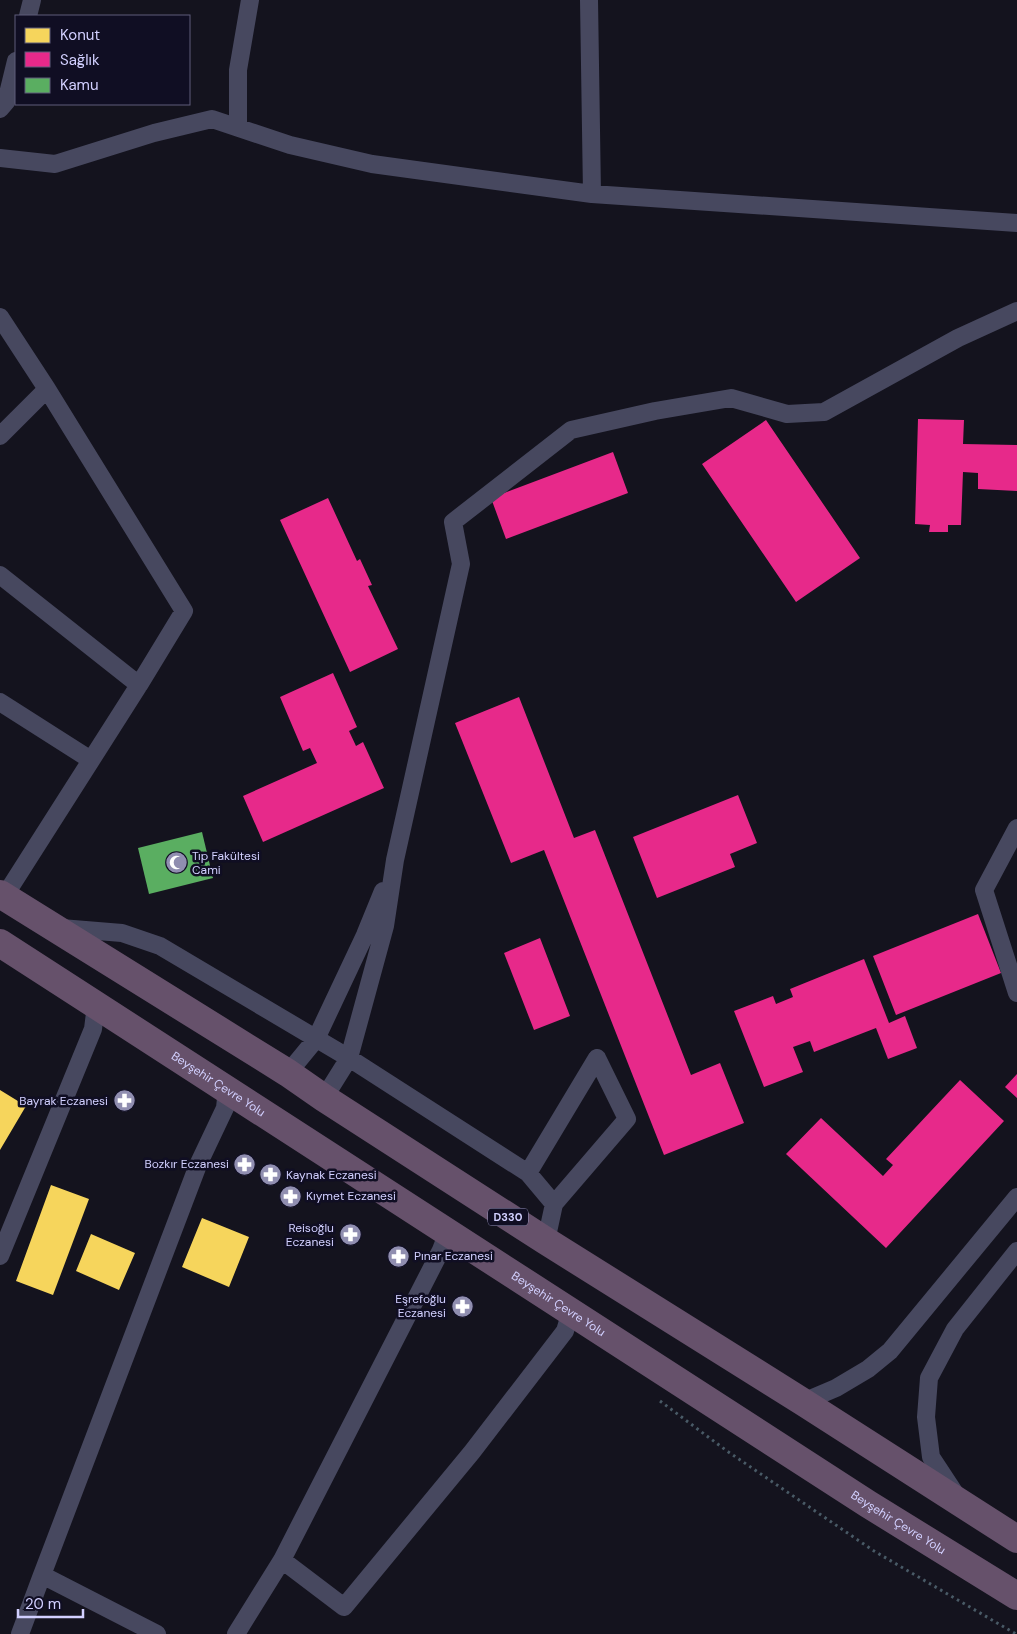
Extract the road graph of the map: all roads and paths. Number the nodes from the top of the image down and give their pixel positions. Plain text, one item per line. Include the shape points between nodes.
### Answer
1 (32, 0) edge
2 (250, 0) edge
3 (589, 0) edge
4 (28, 15) edge
5 (15, 65) edge
6 (0, 109) edge
7 (238, 128) junction
8 (0, 158) edge
9 (592, 194) junction
10 (1017, 223) edge
11 (1017, 311) edge
12 (0, 318) edge
13 (47, 389) junction
14 (0, 436) edge
15 (0, 575) edge
16 (139, 685) junction
17 (0, 702) edge
18 (90, 760) junction
19 (1017, 828) edge
20 (395, 860) junction
21 (2, 896) edge
22 (55, 928) junction
23 (0, 943) edge
24 (1017, 993) edge
25 (96, 1006) junction
26 (316, 1039) junction
27 (348, 1058) junction
28 (288, 1073) junction
29 (227, 1089) junction
30 (324, 1098) junction
31 (528, 1173) junction
32 (1017, 1198) edge
33 (554, 1204) junction
34 (448, 1232) junction
35 (546, 1242) junction
36 (1017, 1252) edge
37 (0, 1256) edge
38 (571, 1311) junction
39 (803, 1402) junction
40 (961, 1504) junction
41 (1017, 1539) edge
42 (282, 1560) junction
43 (42, 1575) junction
44 (1017, 1596) edge
45 (20, 1634) edge
46 (157, 1634) edge
47 (236, 1634) edge

1 - 4 street
2 - 7 street via 238,70
3 - 9 street
5 - 6 street via 6,102
7 - 8 street via 212,119 55,164
7 - 9 street via 290,145 372,164
9 - 10 street
11 - 20 street via 958,338 824,412 787,414 731,398 571,430 453,522 461,564
12 - 13 street
13 - 14 street
13 - 16 street via 184,611
15 - 16 street
16 - 18 street
17 - 18 street
18 - 21 street
19 - 24 street via 984,890
20 - 26 street via 366,935
20 - 27 street via 385,926
21 - 22 highway, D330
22 - 26 street via 122,933 160,946
22 - 28 highway, D330
23 - 25 highway, Beyşehir Çevre Yolu
25 - 29 highway, Beyşehir Çevre Yolu
25 - 37 street via 93,1029
26 - 27 street
26 - 28 street
27 - 30 street
27 - 31 street
28 - 30 highway, D330
29 - 34 highway, Beyşehir Çevre Yolu
29 - 43 street via 225,1108 198,1165
30 - 35 highway, D330
31 - 33 street
31 - 33 street via 597,1058 626,1120
32 - 39 street via 890,1352 836,1388
33 - 35 street
34 - 38 highway, Beyşehir Çevre Yolu
34 - 42 street
35 - 39 highway, D330
36 - 40 street via 955,1329 929,1378 926,1417 931,1457
38 - 42 street via 565,1331 472,1452 344,1607
38 - 44 highway, Beyşehir Çevre Yolu via 860,1499
39 - 40 highway, D330
40 - 41 highway, D330
42 - 47 street
43 - 45 street
43 - 46 street

